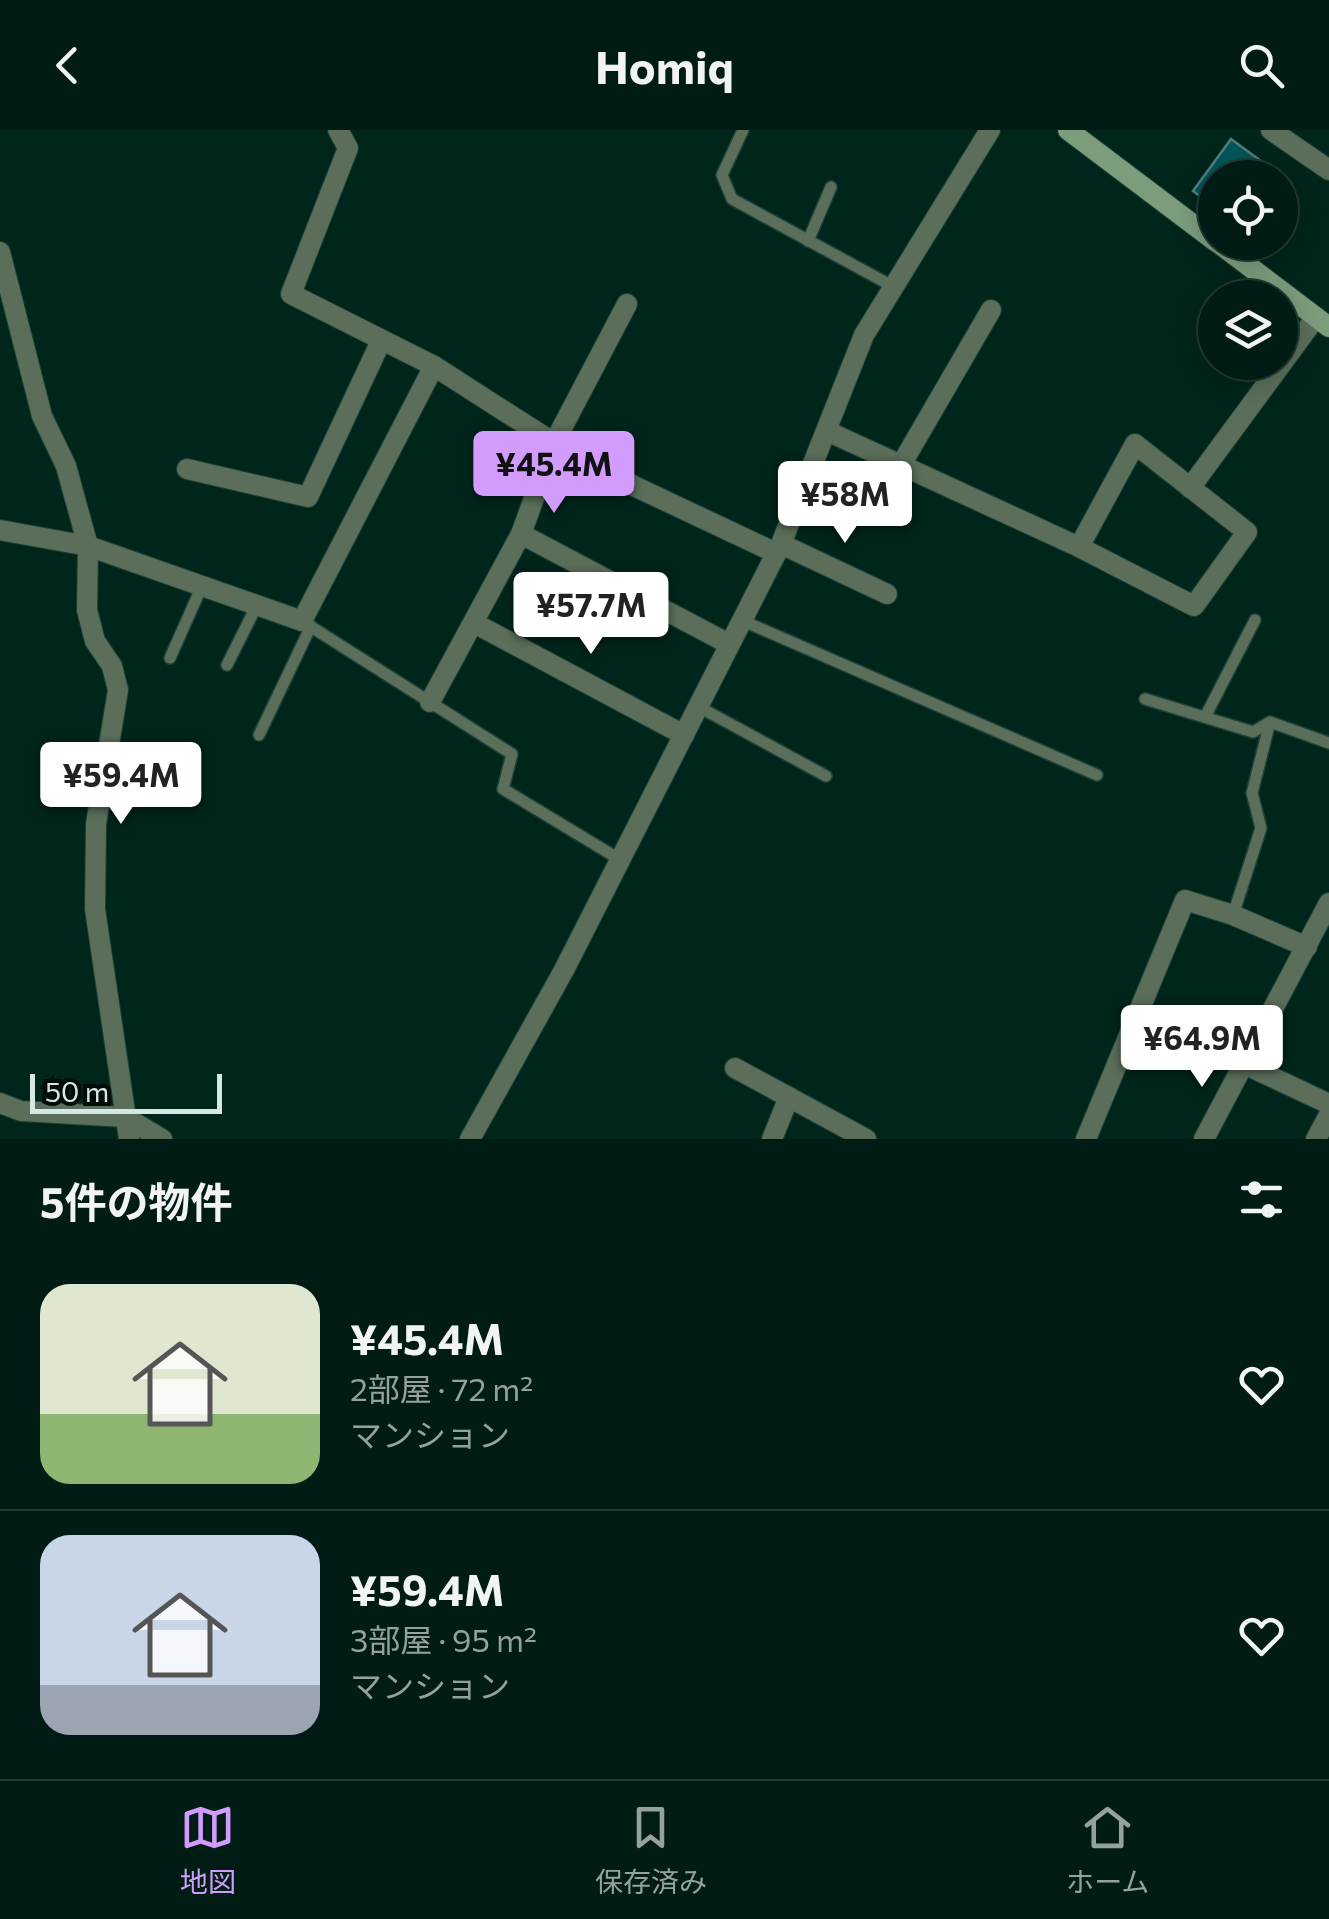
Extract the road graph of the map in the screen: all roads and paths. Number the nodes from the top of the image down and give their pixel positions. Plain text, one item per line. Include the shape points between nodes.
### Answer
1 (338, 130) edge
2 (743, 130) edge
3 (990, 130) edge
4 (1068, 130) edge
5 (1286, 134) edge
6 (1329, 170) edge
7 (831, 187) dead end
8 (1198, 228) edge
9 (808, 240) junction
10 (0, 252) edge
11 (1240, 260) edge
12 (894, 287) junction
13 (628, 304) dead end
14 (991, 310) dead end
15 (1322, 322) edge
16 (381, 341) junction
17 (434, 366) junction
18 (826, 432) junction
19 (554, 442) junction
20 (901, 465) junction
21 (188, 469) dead end
22 (1190, 488) junction
23 (0, 530) edge
24 (521, 534) junction
25 (88, 546) junction
26 (1079, 547) junction
27 (779, 548) junction
28 (202, 586) junction
29 (887, 594) dead end
30 (257, 606) junction
31 (741, 620) junction
32 (1255, 620) dead end
33 (474, 623) junction
34 (306, 624) junction
35 (729, 644) junction
36 (170, 658) dead end
37 (227, 665) dead end
38 (1145, 698) dead end
39 (430, 702) junction
40 (700, 707) junction
41 (1205, 717) junction
42 (1270, 722) junction
43 (259, 735) dead end
44 (684, 735) junction
45 (1329, 743) edge
46 (1097, 775) dead end
47 (826, 776) dead end
48 (619, 859) junction
49 (1329, 903) edge
50 (1233, 915) junction
51 (1307, 947) junction
52 (1244, 1064) junction
53 (735, 1068) dead end
54 (789, 1097) junction
55 (0, 1103) edge
56 (1329, 1104) edge
57 (1329, 1115) edge
58 (126, 1117) junction
59 (129, 1139) edge
60 (162, 1139) edge
61 (470, 1139) edge
62 (772, 1139) edge
63 (866, 1139) edge
64 (1086, 1139) edge
65 (1204, 1139) edge
66 (1316, 1139) edge

1 - 16 street via 348,148 290,294
2 - 9 lane via 722,175 732,200
3 - 12 street
4 - 8 main road
5 - 6 street
7 - 9 lane
9 - 12 lane
10 - 25 street via 42,416 66,466
11 - 15 main road
12 - 18 street via 864,335
13 - 19 street
14 - 20 street
15 - 22 street
16 - 17 street
16 - 21 street via 308,497
17 - 19 street
17 - 34 street
18 - 20 street
18 - 27 street
19 - 24 street
19 - 27 street via 636,488
20 - 26 street
22 - 26 street via 1135,444
22 - 26 street via 1247,532 1194,606
23 - 25 street
24 - 33 street
24 - 35 street
25 - 28 street
25 - 58 street via 86,610 118,690 96,824 95,909
27 - 29 street
27 - 31 street
28 - 30 street
28 - 36 lane
30 - 34 street
30 - 37 lane
31 - 35 street
31 - 46 lane
32 - 41 lane
33 - 39 street
33 - 44 street
34 - 39 lane
34 - 43 lane
35 - 40 street
38 - 41 lane
39 - 48 lane via 512,754 502,789
40 - 44 street
40 - 47 lane
41 - 42 lane via 1253,732
42 - 45 lane
42 - 50 lane via 1252,793 1261,828
44 - 48 street
48 - 61 street
49 - 51 street
50 - 51 street
50 - 64 street via 1185,900
51 - 52 street
52 - 56 street
52 - 65 street
53 - 54 street
54 - 62 street
54 - 63 street
55 - 58 street
57 - 66 street
58 - 59 street
58 - 60 street

